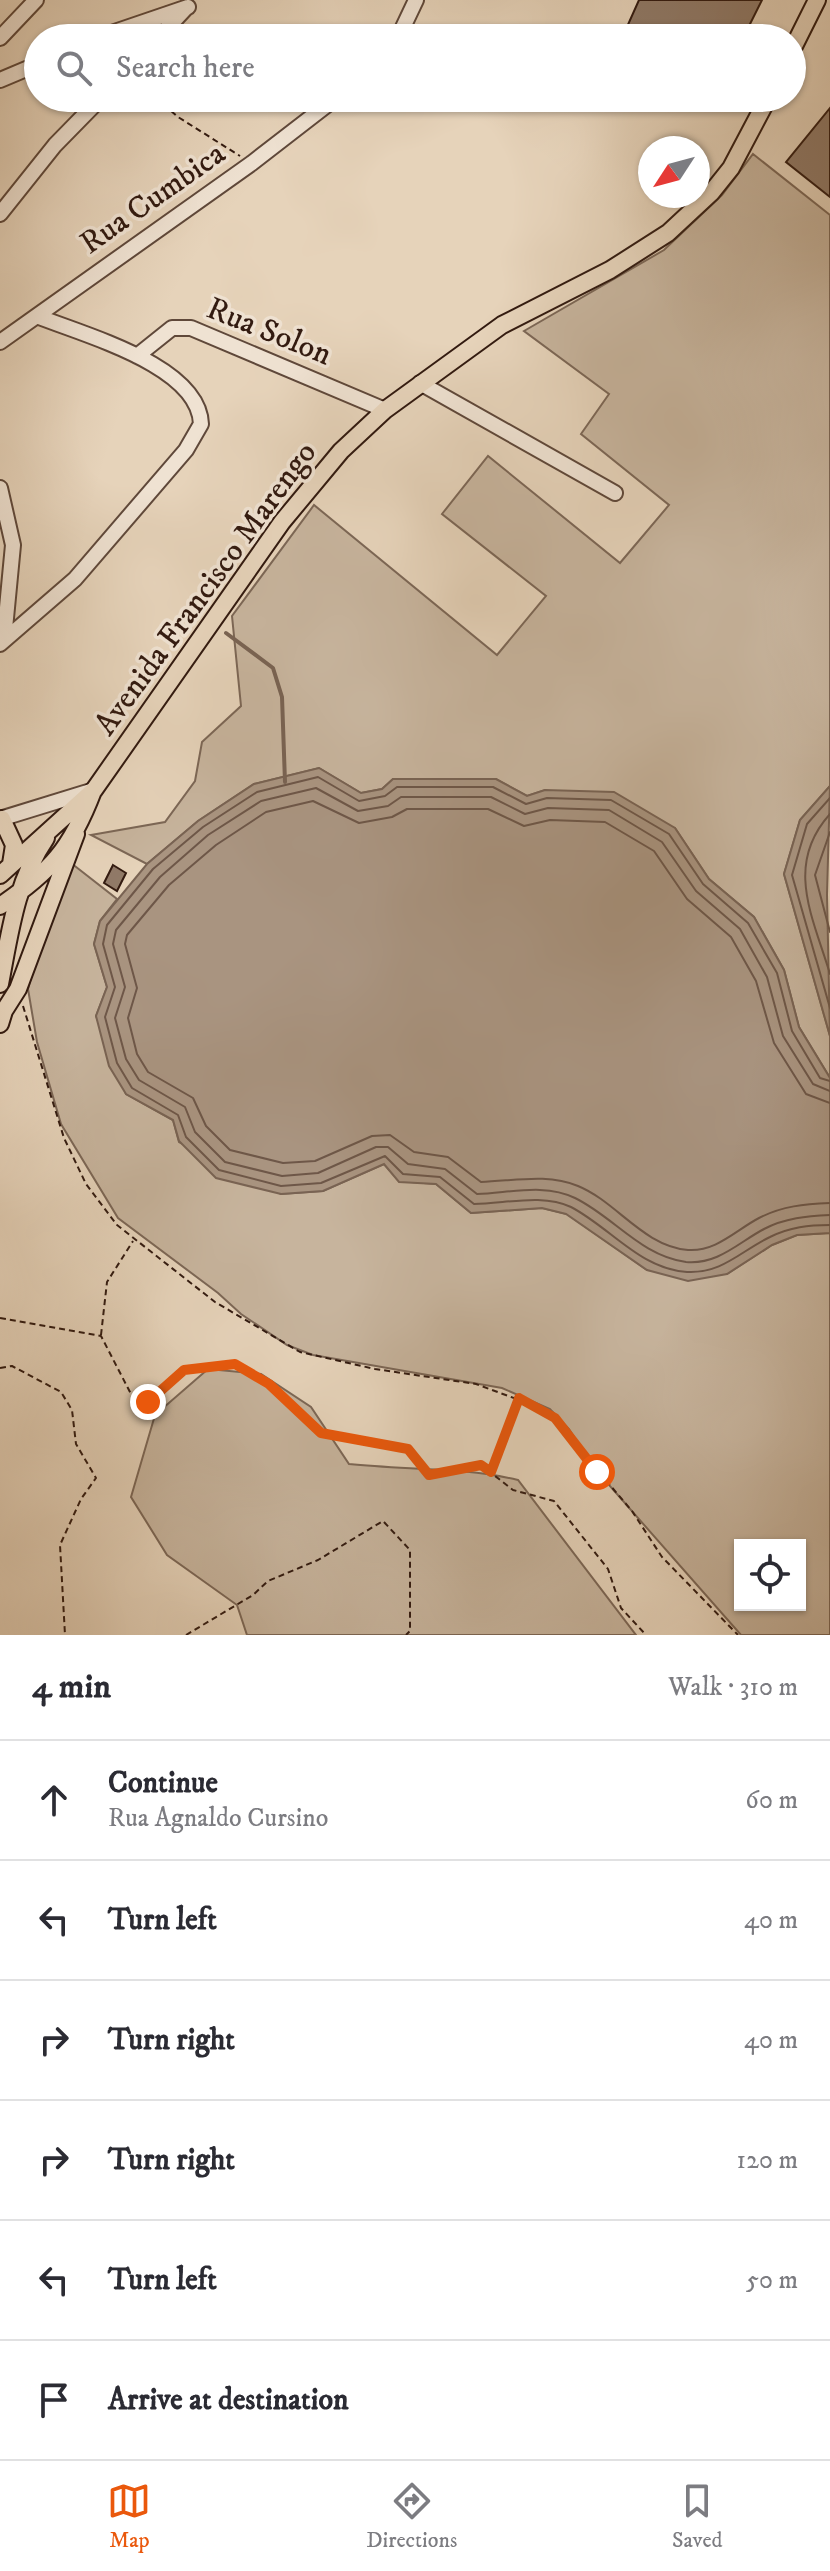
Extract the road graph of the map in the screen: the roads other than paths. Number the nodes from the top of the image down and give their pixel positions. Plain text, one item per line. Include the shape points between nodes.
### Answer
1 (416, 0) edge
2 (35, 1) edge
3 (816, 2) edge
4 (191, 3) edge
5 (135, 24) edge
6 (171, 24) edge
7 (405, 24) edge
8 (805, 24) edge
9 (0, 38) edge
10 (24, 70) edge
11 (0, 80) edge
12 (87, 112) edge
13 (318, 112) edge
14 (761, 112) edge
15 (0, 214) edge
16 (37, 316) junction
17 (0, 342) edge
18 (137, 356) junction
19 (420, 383) junction
20 (385, 410) junction
21 (0, 488) edge
22 (615, 493) dead end
23 (2, 642) edge
24 (94, 790) junction
25 (61, 817) junction
26 (1, 819) edge
27 (76, 834) junction
28 (6, 870) edge
29 (18, 894) junction
30 (0, 906) edge
31 (5, 928) edge
32 (0, 986) edge
33 (2, 1017) edge

1 - 7 street
2 - 9 street
3 - 8 main road
4 - 5 street
4 - 6 street
10 - 11 street
12 - 15 street
13 - 16 street, Rua Cumbica
14 - 19 main road, Avenida Francisco Marengo via 731,168 668,233 610,270 502,325
16 - 17 street, Rua Cumbica
16 - 18 street
18 - 20 street, Rua Solon via 172,328 191,328
18 - 23 street via 167,372 191,394 201,415 197,434 75,579
19 - 20 main road, Avenida Francisco Marengo
19 - 22 street
20 - 24 main road, Avenida Francisco Marengo via 341,451 282,522
21 - 23 street via 13,545
24 - 25 main road, Avenida Francisco Marengo
24 - 26 street
24 - 27 main road, Avenida Francisco Marengo
25 - 28 main road, Avenida Francisco Marengo
25 - 29 main road via 35,854
26 - 28 main road via 14,845
27 - 29 main road, Avenida Francisco Marengo via 47,870
27 - 33 main road via 18,989
29 - 30 main road, Avenida Francisco Marengo
29 - 31 main road
31 - 32 main road
32 - 33 main road

